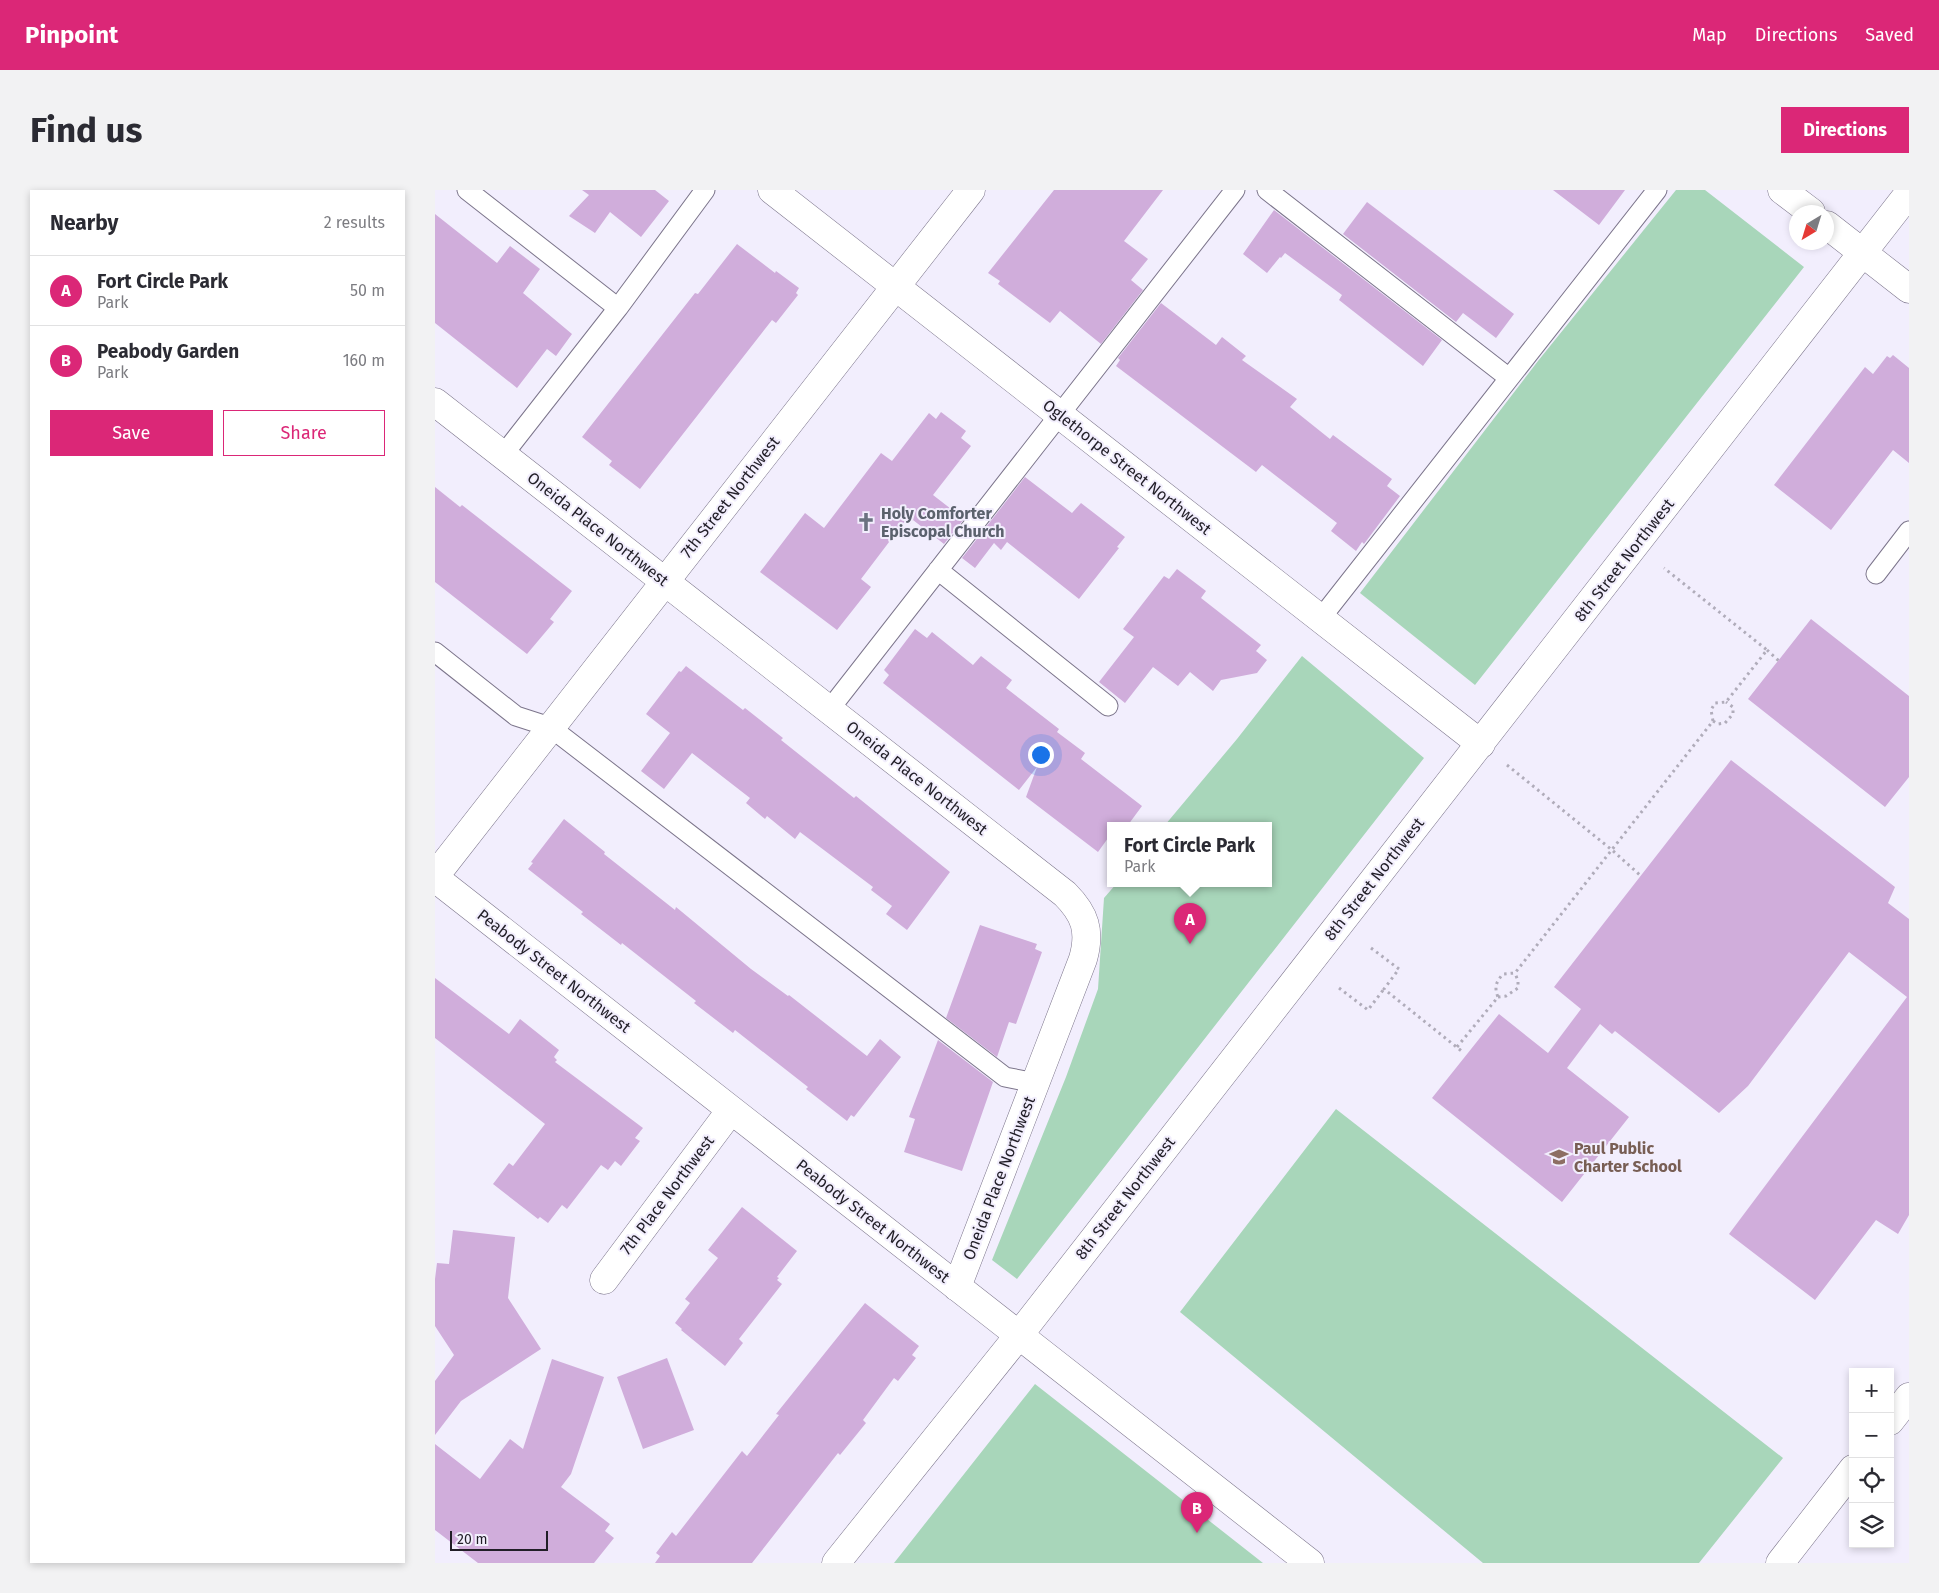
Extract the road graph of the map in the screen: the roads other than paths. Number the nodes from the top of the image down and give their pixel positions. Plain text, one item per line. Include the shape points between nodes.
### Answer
1 (467, 190) edge
2 (705, 190) edge
3 (772, 190) edge
4 (971, 190) edge
5 (1235, 190) edge
6 (1267, 190) edge
7 (1657, 190) edge
8 (1782, 190) edge
9 (1909, 193) edge
10 (1802, 205) edge
11 (1834, 230) edge
12 (1863, 253) junction
13 (895, 286) junction
14 (1909, 289) edge
15 (618, 308) junction
16 (1509, 378) junction
17 (435, 402) edge
18 (1060, 415) junction
19 (503, 455) junction
20 (1909, 531) edge
21 (938, 570) junction
22 (1876, 574) dead end
23 (664, 581) junction
24 (1321, 618) junction
25 (435, 652) edge
26 (1108, 706) dead end
27 (829, 710) junction
28 (550, 727) junction
29 (1481, 744) junction
30 (435, 877) edge
31 (1035, 1083) junction
32 (731, 1110) junction
33 (604, 1280) dead end
34 (957, 1287) junction
35 (1019, 1335) junction
36 (1849, 1474) edge
37 (836, 1563) edge
38 (1310, 1563) edge
39 (1780, 1563) edge

1 - 15 lane
2 - 15 lane
3 - 13 street, Oglethorpe Street Northwest
4 - 13 street, 7th Street Northwest
5 - 18 lane
6 - 16 lane
7 - 16 lane
8 - 10 street
9 - 12 street, 8th Street Northwest
11 - 12 street
12 - 14 street
12 - 29 street, 8th Street Northwest
13 - 18 street, Oglethorpe Street Northwest
13 - 23 street, 7th Street Northwest
15 - 19 lane
16 - 24 lane
17 - 19 street, Oneida Place Northwest
18 - 21 lane
18 - 24 street, Oglethorpe Street Northwest
19 - 23 street, Oneida Place Northwest
20 - 22 lane
21 - 26 lane
21 - 27 lane
23 - 27 street, Oneida Place Northwest
23 - 28 street, 7th Street Northwest
24 - 29 street, Oglethorpe Street Northwest
25 - 28 lane via 516,716
27 - 31 street, Oneida Place Northwest via 1065,894 1083,916 1087,930 1083,959
28 - 30 street, 7th Street Northwest
28 - 31 lane via 1005,1077
29 - 35 street, 8th Street Northwest
30 - 32 street, Peabody Street Northwest
31 - 34 street, Oneida Place Northwest
32 - 33 street, 7th Place Northwest
32 - 34 street, Peabody Street Northwest
34 - 35 street, Peabody Street Northwest
35 - 37 street, 8th Street Northwest
35 - 38 street, Peabody Street Northwest
36 - 39 street

